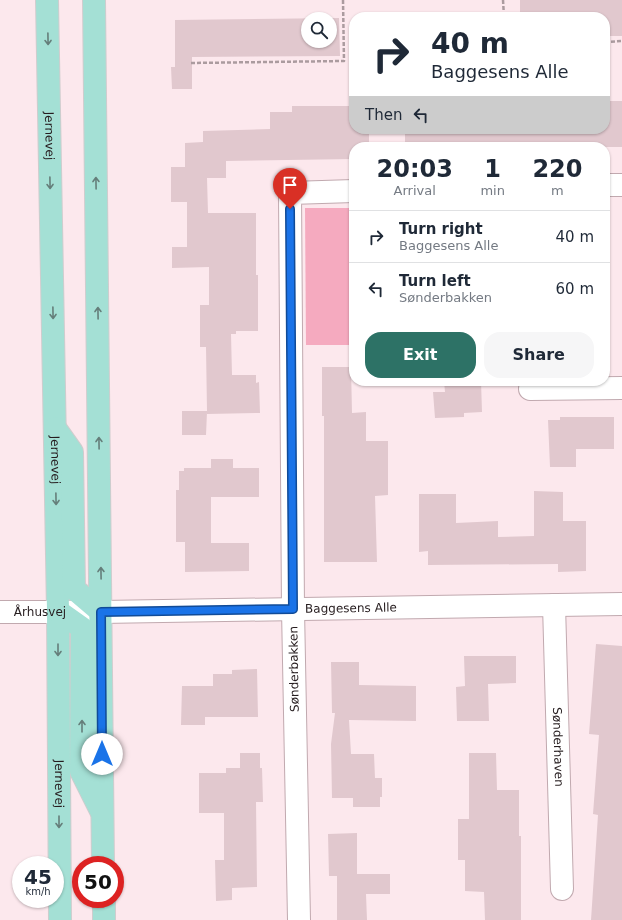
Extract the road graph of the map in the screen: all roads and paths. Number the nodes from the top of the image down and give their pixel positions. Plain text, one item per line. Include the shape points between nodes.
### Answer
1 (47, 0) edge
2 (94, 0) edge
3 (343, 0) edge
4 (503, 0) edge
5 (504, 12) edge
6 (622, 41) edge
7 (610, 42) edge
8 (191, 63) dead end
9 (610, 185) edge
10 (622, 185) edge
11 (349, 191) edge
12 (622, 388) edge
13 (530, 389) dead end
14 (55, 428) junction
15 (622, 604) edge
16 (554, 605) junction
17 (293, 609) junction
18 (58, 611) junction
19 (0, 612) edge
20 (91, 612) junction
21 (103, 816) junction
22 (103, 856) edge
23 (562, 889) dead end
24 (104, 908) edge
25 (60, 920) edge
26 (104, 920) edge
27 (299, 920) edge

1 -> 14 main road, Jernevej
20 -> 2 main road
3 - 8 path via 344,61
4 - 5 path
6 - 7 path
9 - 10 street
11 - 17 street, Sønderbakken via 290,193
12 - 13 street
14 -> 18 main road, Jernevej
14 - 20 main road via 72,452 74,589
15 - 16 street, Baggesens Alle
16 - 17 street, Baggesens Alle
16 - 23 street, Sønderhaven
17 - 20 street, Baggesens Alle
17 - 27 street, Sønderbakken
18 - 19 street, Århusvej
18 - 20 street, Århusvej
21 -> 18 main road via 82,771 82,628
18 -> 25 main road, Jernevej
20 - 21 main road
21 - 22 main road
24 - 26 main road

